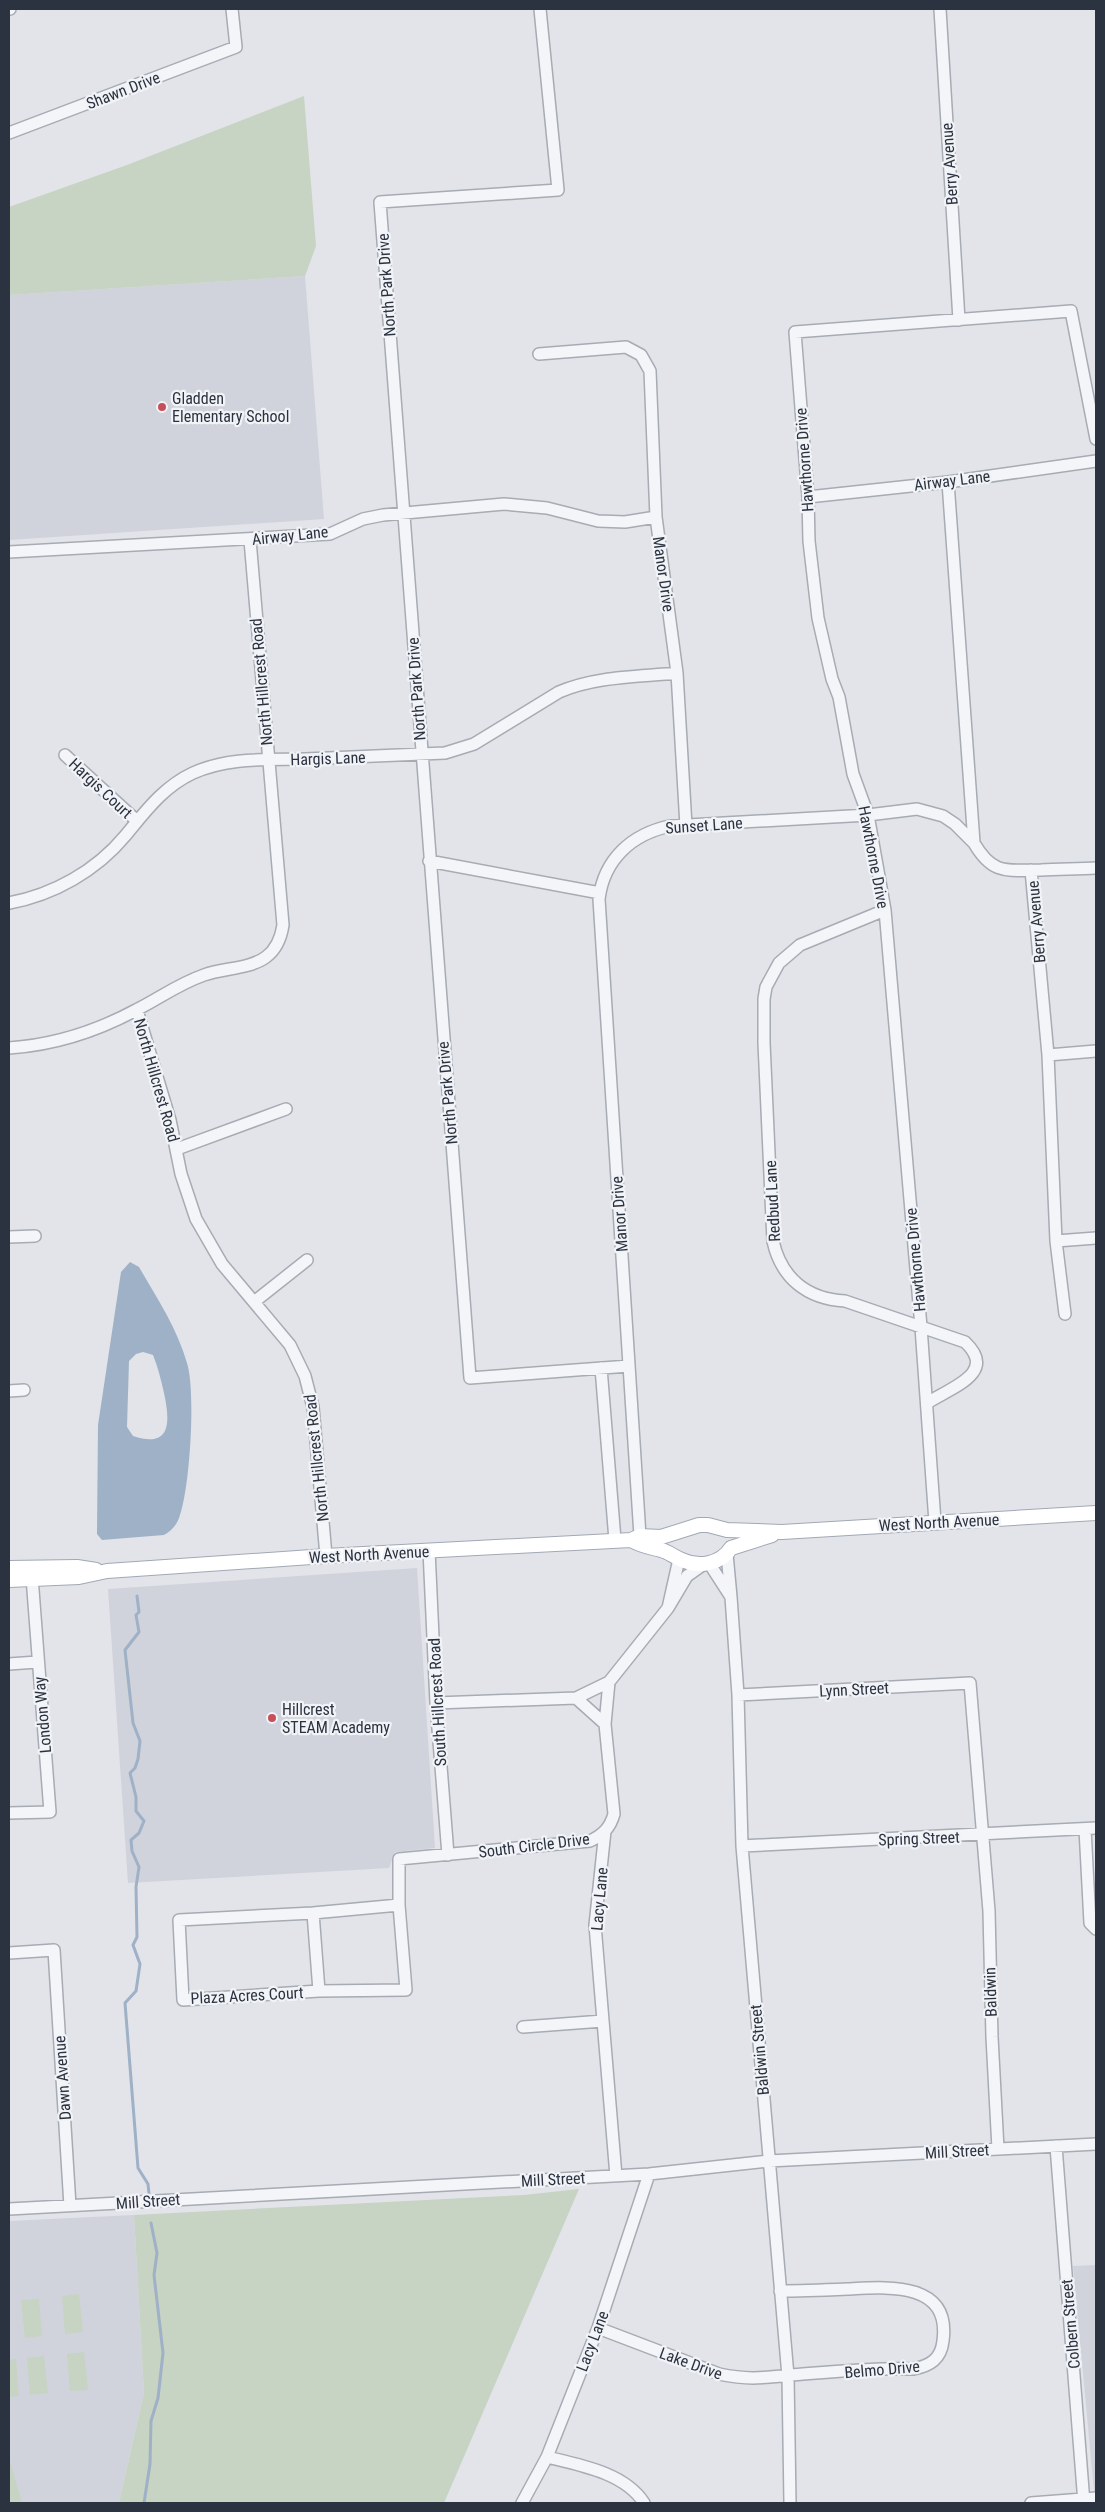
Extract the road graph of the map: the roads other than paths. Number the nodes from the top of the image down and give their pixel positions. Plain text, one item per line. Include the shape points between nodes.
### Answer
1 (232, 9) edge
2 (540, 9) edge
3 (940, 9) edge
4 (9, 133) edge
5 (959, 320) junction
6 (539, 354) dead end
7 (1096, 439) edge
8 (1096, 461) edge
9 (948, 482) junction
10 (808, 497) junction
11 (404, 513) junction
12 (656, 517) junction
13 (250, 540) junction
14 (9, 552) edge
15 (677, 673) junction
16 (420, 754) junction
17 (65, 755) dead end
18 (268, 760) junction
19 (868, 815) junction
20 (137, 821) junction
21 (686, 826) junction
22 (974, 843) junction
23 (429, 861) junction
24 (1096, 868) edge
25 (1031, 870) junction
26 (600, 892) junction
27 (9, 903) edge
28 (885, 910) junction
29 (138, 1010) junction
30 (9, 1048) edge
31 (1096, 1051) edge
32 (1048, 1055) junction
33 (286, 1109) dead end
34 (177, 1149) junction
35 (34, 1236) dead end
36 (9, 1237) edge
37 (1096, 1238) edge
38 (1056, 1241) junction
39 (307, 1260) dead end
40 (254, 1302) junction
41 (1066, 1314) dead end
42 (921, 1327) junction
43 (628, 1366) junction
44 (601, 1368) junction
45 (24, 1390) dead end
46 (9, 1391) edge
47 (927, 1403) junction
48 (1096, 1513) edge
49 (935, 1522) junction
50 (727, 1530) junction
51 (782, 1532) junction
52 (676, 1533) junction
53 (636, 1538) junction
54 (615, 1540) junction
55 (429, 1550) junction
56 (729, 1551) junction
57 (326, 1556) junction
58 (677, 1557) junction
59 (707, 1563) junction
60 (9, 1568) edge
61 (107, 1571) junction
62 (32, 1577) junction
63 (9, 1580) edge
64 (731, 1597) junction
65 (668, 1608) junction
66 (37, 1662) junction
67 (9, 1664) edge
68 (609, 1682) junction
69 (970, 1683) joint
70 (738, 1695) junction
71 (576, 1698) junction
72 (436, 1703) junction
73 (605, 1724) junction
74 (9, 1813) edge
75 (1091, 1829) edge
76 (606, 1832) junction
77 (981, 1835) junction
78 (742, 1846) junction
79 (448, 1855) junction
80 (399, 1859) joint
81 (399, 1905) junction
82 (313, 1913) junction
83 (1096, 1929) edge
84 (9, 1953) edge
85 (319, 1991) junction
86 (603, 2021) junction
87 (523, 2027) dead end
88 (1096, 2144) edge
89 (1056, 2146) junction
90 (998, 2149) junction
91 (769, 2161) junction
92 (649, 2174) junction
93 (616, 2176) junction
94 (70, 2206) junction
95 (9, 2209) edge
96 (780, 2291) junction
97 (598, 2328) junction
98 (788, 2376) junction
99 (547, 2457) junction
100 (1096, 2498) edge
101 (1084, 2501) edge
102 (522, 2503) edge
103 (644, 2503) edge
104 (790, 2503) edge
105 (1031, 2503) edge

1 - 4 street, Shawn Drive via 236,47
2 - 11 street, North Park Drive via 558,190 380,202
3 - 5 street, Berry Avenue
5 - 7 street via 1071,311
5 - 10 street, Hawthorne Drive via 795,332
6 - 12 street, Manor Drive via 626,348 642,355 650,371
8 - 9 street, Airway Lane
9 - 10 street, Airway Lane
9 - 22 street
10 - 19 street, Hawthorne Drive via 809,541 818,618 839,697 853,774
11 - 12 street, Airway Lane via 504,504 547,508 598,521 625,522
11 - 13 street, Airway Lane via 363,519 330,534
11 - 16 street, North Park Drive
12 - 15 street, Manor Drive
13 - 14 street, Airway Lane
13 - 18 street, North Hillcrest Road
15 - 16 street, Hargis Lane via 574,686 474,744 444,753
15 - 21 street, Manor Drive
16 - 18 street, Hargis Lane
16 - 23 street, North Park Drive
17 - 20 street, Hargis Court
18 - 20 street, Hargis Lane via 230,761 192,773 159,796
18 - 29 street, North Hillcrest Road via 283,925 278,944 264,959 188,981
19 - 21 street, Sunset Lane
19 - 22 street, Sunset Lane via 903,809 930,812 955,824
19 - 28 street, Hawthorne Drive
20 - 27 street, Hargis Lane via 106,855 71,880 39,895
21 - 26 street, Sunset Lane via 657,829 631,842 613,860
22 - 25 street, Berry Avenue via 981,855 998,868 1009,872
23 - 26 street
23 - 44 street, North Park Drive via 470,1378
24 - 25 street
25 - 32 street, Berry Avenue
26 - 43 street, Manor Drive
28 - 42 street, Hawthorne Drive
28 - 42 street, Redbud Lane via 800,945 779,963 766,987 764,1043 773,1241 781,1266 797,1285 808,1292 826,1299 845,1300
29 - 30 street via 77,1035
29 - 34 street, North Hillcrest Road
31 - 32 street
32 - 38 street, Berry Avenue
33 - 34 street
34 - 40 street, North Hillcrest Road via 188,1199 200,1227 222,1264
35 - 36 street
37 - 38 street
38 - 41 street, Berry Avenue
39 - 40 street
40 - 57 street, North Hillcrest Road via 290,1345 305,1376 313,1407
42 - 47 street, Hawthorne Drive
42 - 47 street, Redbud Lane via 965,1342 975,1351 978,1362 974,1375
43 - 44 street, North Park Drive
43 - 53 street, Manor Drive
44 - 54 street
45 - 46 street
47 - 49 street, Hawthorne Drive
48 - 49 main road, West North Avenue
49 - 51 main road, West North Avenue
50 - 51 main road, West North Avenue
50 - 52 main road, West North Avenue via 699,1525
50 - 56 main road
51 - 56 main road, West North Avenue
52 - 53 main road, West North Avenue
52 - 58 main road via 672,1545
53 - 54 main road, West North Avenue
53 - 58 main road, West North Avenue via 640,1546
54 - 55 main road, West North Avenue
55 - 57 main road, West North Avenue
55 - 72 street, South Hillcrest Road
56 - 59 main road, West North Avenue
56 - 64 street, Baldwin Street
57 - 61 main road, West North Avenue
58 - 59 main road, West North Avenue
58 - 65 street
59 - 64 street, Baldwin Street
59 - 65 street via 687,1576
60 - 61 main road, West North Avenue via 77,1567
61 - 62 main road, West North Avenue via 79,1577
62 - 63 main road, West North Avenue
62 - 66 street, London Way
64 - 70 street, Baldwin Street
65 - 68 street
66 - 67 street
66 - 74 street, London Way via 50,1812
68 - 71 street
68 - 73 street, South Circle Drive
69 - 70 street, Lynn Street
69 - 77 street, Baldwin
70 - 78 street, Baldwin Street
71 - 72 street
71 - 73 street
72 - 79 street, South Hillcrest Road
73 - 76 street, South Circle Drive via 614,1814
75 - 77 street, Spring Street
75 - 83 street via 1090,1923
76 - 79 street, South Circle Drive via 590,1841
76 - 86 street, Lacy Lane via 595,1926
77 - 78 street, Spring Street
77 - 90 street, Baldwin via 989,1911 990,2012
78 - 91 street, Baldwin Street
79 - 80 street, South Circle Drive
80 - 81 street, Plaza Acres Court
81 - 82 street, Plaza Acres Court
81 - 85 street, Plaza Acres Court via 406,1990
82 - 85 street
82 - 85 street, Plaza Acres Court via 179,1920 183,2000
84 - 94 street, Dawn Avenue via 54,1950
86 - 87 street
86 - 93 street, Lacy Lane
88 - 89 street, Mill Street
89 - 90 street, Mill Street
89 - 101 street, Colbern Street
90 - 91 street, Mill Street
91 - 92 street, Mill Street
91 - 96 street, Baldwin Street
92 - 93 street, Mill Street
92 - 97 street, Lacy Lane
93 - 94 street, Mill Street
94 - 95 street, Mill Street
96 - 98 street, Baldwin Street
96 - 98 street, Belmo Drive via 906,2289 932,2301 943,2324 939,2355 922,2367
97 - 98 street, Lake Drive via 719,2374 756,2380
97 - 99 street, Lacy Lane
98 - 104 street, Baldwin Street
99 - 102 street, Lacy Lane
99 - 103 street via 620,2481 632,2488
100 - 101 street
101 - 105 street

